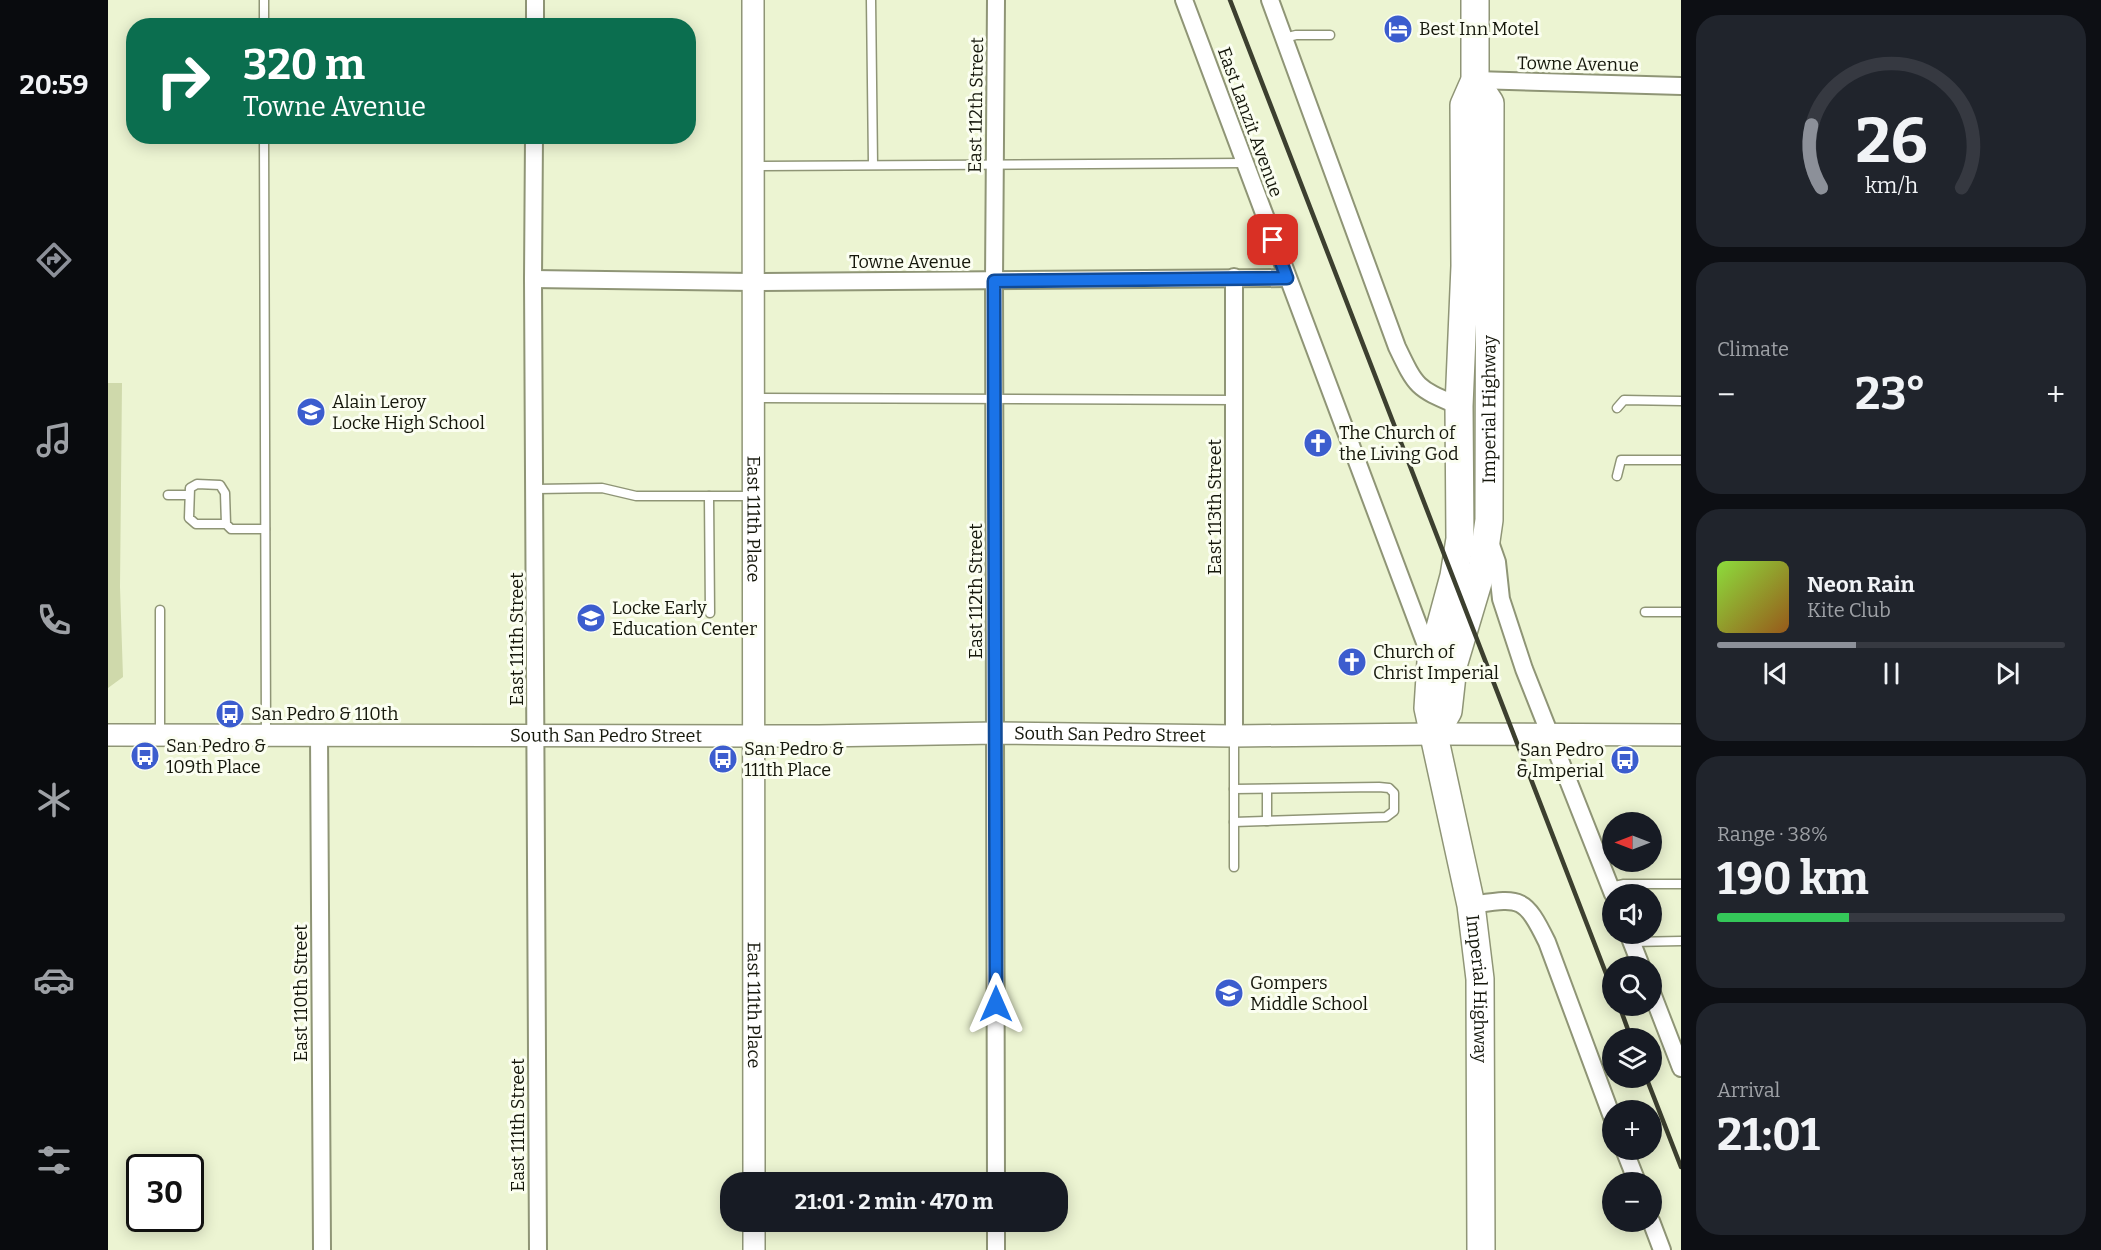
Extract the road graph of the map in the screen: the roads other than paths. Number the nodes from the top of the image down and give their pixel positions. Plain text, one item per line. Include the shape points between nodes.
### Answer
1 (264, 0) edge
2 (535, 0) edge
3 (753, 0) edge
4 (871, 0) edge
5 (996, 0) edge
6 (1184, 0) edge
7 (1270, 0) edge
8 (1475, 0) edge
9 (264, 18) edge
10 (535, 18) edge
11 (1330, 35) dead end
12 (1284, 38) junction
13 (1475, 80) junction
14 (1681, 86) edge
15 (264, 144) edge
16 (534, 144) edge
17 (1244, 163) junction
18 (873, 164) junction
19 (995, 164) junction
20 (754, 166) junction
21 (1233, 277) junction
22 (1287, 278) junction
23 (533, 279) junction
24 (994, 281) junction
25 (752, 282) junction
26 (754, 398) junction
27 (994, 398) junction
28 (1234, 400) junction
29 (1681, 401) edge
30 (1459, 405) junction
31 (1617, 408) dead end
32 (1681, 460) edge
33 (1617, 476) dead end
34 (536, 489) junction
35 (168, 495) dead end
36 (189, 495) junction
37 (709, 496) junction
38 (753, 496) junction
39 (226, 524) junction
40 (1488, 526) junction
41 (265, 529) junction
42 (160, 610) dead end
43 (1645, 612) dead end
44 (1681, 612) edge
45 (710, 613) dead end
46 (1431, 661) junction
47 (996, 733) junction
48 (1435, 734) junction
49 (1550, 734) junction
50 (108, 735) edge
51 (160, 735) junction
52 (266, 735) junction
53 (320, 735) junction
54 (1681, 735) edge
55 (536, 736) junction
56 (753, 736) junction
57 (1234, 736) junction
58 (1234, 789) junction
59 (1267, 789) junction
60 (1267, 821) junction
61 (1233, 822) junction
62 (1234, 867) dead end
63 (1608, 884) edge
64 (1662, 884) edge
65 (1681, 884) edge
66 (1471, 905) junction
67 (1662, 940) edge
68 (1681, 941) edge
69 (1661, 1016) edge
70 (1681, 1068) edge
71 (1606, 1100) edge
72 (754, 1172) edge
73 (996, 1172) edge
74 (754, 1232) edge
75 (996, 1232) edge
76 (1655, 1232) edge
77 (322, 1250) edge
78 (538, 1250) edge
79 (754, 1250) edge
80 (996, 1250) edge
81 (1481, 1250) edge
82 (1662, 1250) edge

1 - 9 lane
2 - 10 street
3 - 20 street, East 111th Place
4 - 18 lane
5 - 19 street, East 112th Street
6 - 17 street, East Lanzit Avenue
7 - 12 street
8 - 13 main road, Imperial Highway
11 - 12 lane
12 - 30 street via 1397,347 1413,381 1425,392
13 - 14 street, Towne Avenue
13 - 30 main road, Imperial Highway via 1464,105 1465,266
13 - 40 main road, Imperial Highway via 1490,103
15 - 41 lane
16 - 23 street, East 111th Street
17 - 19 lane
17 - 22 street, East Lanzit Avenue
18 - 19 lane
18 - 20 lane
19 - 24 street, East 112th Street
20 - 25 street, East 111th Place
21 - 22 street, Towne Avenue
21 - 24 street, Towne Avenue
21 - 28 street, East 113th Street
22 - 46 street, East Lanzit Avenue
23 - 25 street, Towne Avenue
23 - 34 street, East 111th Street
24 - 25 street, Towne Avenue
24 - 27 street, East 112th Street
25 - 26 street, East 111th Place
26 - 27 lane
26 - 38 street, East 111th Place
27 - 28 lane
27 - 47 street, East 112th Street
28 - 57 street, East 113th Street
29 - 31 lane via 1624,400
30 - 40 main road via 1471,416 1471,483
30 - 46 main road, Imperial Highway via 1460,539
32 - 33 lane via 1621,460
34 - 37 lane via 602,488 636,496
34 - 55 street, East 111th Street
35 - 36 lane
36 - 39 lane via 192,522
36 - 39 lane via 192,486 220,485 225,492
37 - 38 lane
37 - 45 lane
38 - 56 street, East 111th Place
39 - 41 lane via 231,529
40 - 48 main road, Imperial Highway via 1482,570 1453,666 1448,711
40 - 49 street via 1501,599
41 - 52 lane
42 - 51 lane
43 - 44 lane
46 - 48 main road, Imperial Highway via 1428,708
47 - 56 street, South San Pedro Street
47 - 57 street, South San Pedro Street
47 - 73 street, East 112th Street
48 - 49 street, South San Pedro Street
48 - 57 street, South San Pedro Street
48 - 66 main road, Imperial Highway
49 - 54 street, South San Pedro Street
49 - 63 street
50 - 51 street, South San Pedro Street
51 - 52 street, South San Pedro Street
52 - 53 street, South San Pedro Street
53 - 55 street, South San Pedro Street
53 - 77 street, East 110th Street
55 - 56 street, South San Pedro Street
55 - 78 street, East 111th Street
56 - 72 street, East 111th Place
57 - 58 lane
58 - 59 lane
58 - 61 lane
59 - 60 lane
59 - 60 lane via 1389,788 1394,793 1394,811 1386,817
60 - 61 lane
61 - 62 lane
64 - 65 lane
66 - 71 street via 1503,900 1520,902 1535,916
66 - 81 main road, Imperial Highway via 1480,980
67 - 68 lane
69 - 70 street
74 - 79 street
75 - 80 street
76 - 82 street

